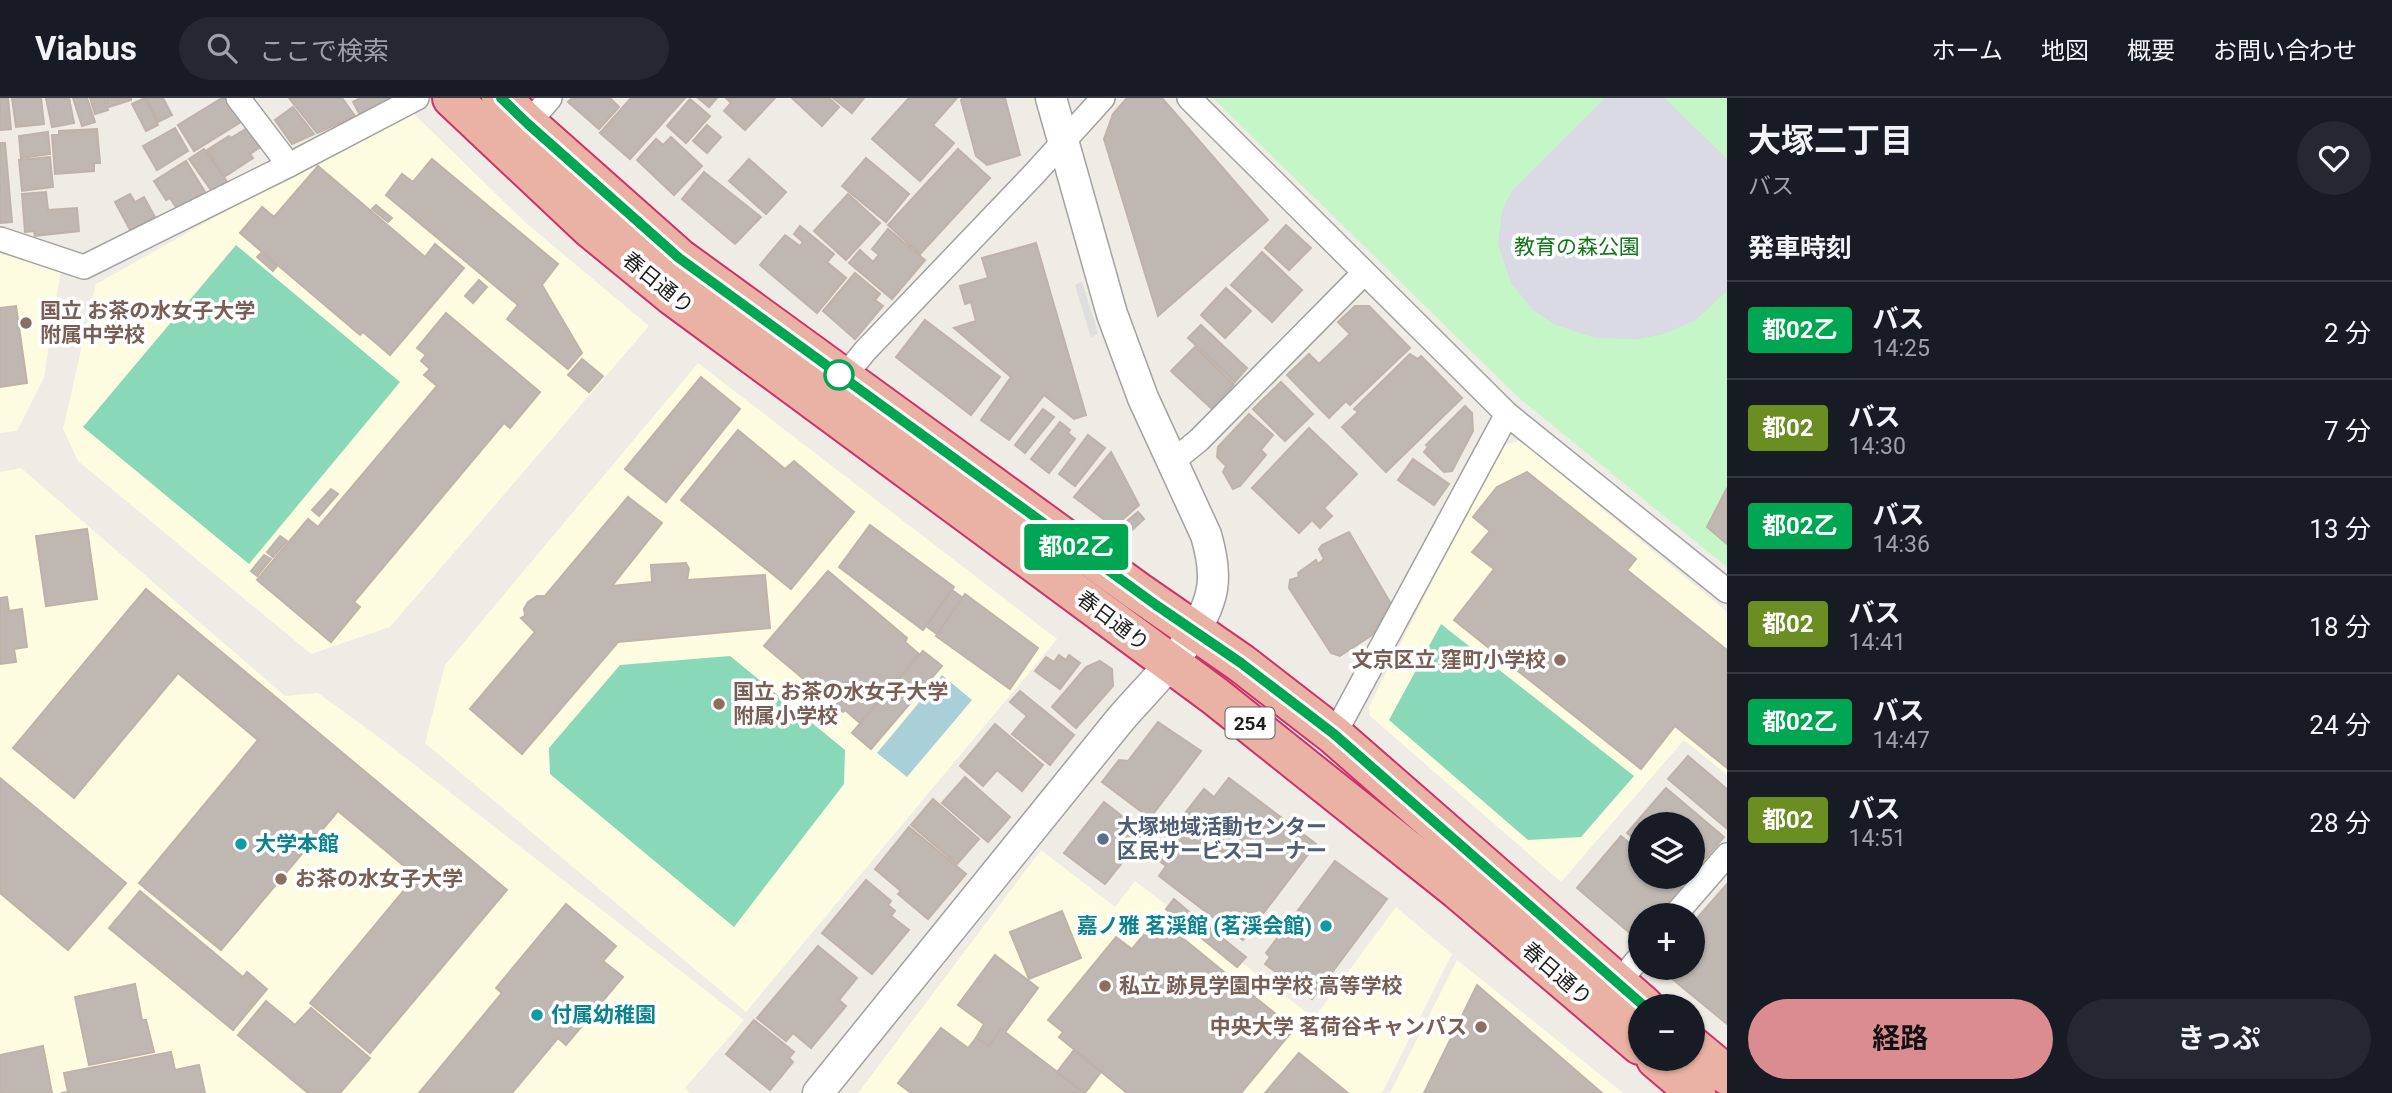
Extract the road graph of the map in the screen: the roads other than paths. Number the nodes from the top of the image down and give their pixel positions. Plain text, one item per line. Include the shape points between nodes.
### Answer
1 (237, 98) edge
2 (417, 98) edge
3 (452, 98) edge
4 (501, 98) edge
5 (1051, 98) edge
6 (1103, 98) edge
7 (1189, 98) edge
8 (539, 111) edge
9 (1062, 141) junction
10 (289, 166) junction
11 (0, 239) edge
12 (1364, 273) junction
13 (843, 378) junction
14 (1507, 414) junction
15 (1172, 462) junction
16 (1727, 591) edge
17 (1194, 632) junction
18 (1169, 664) junction
19 (1334, 734) junction
20 (1727, 855) edge
21 (1685, 903) edge
22 (1634, 982) edge
23 (1628, 1035) edge
24 (1705, 1057) edge
25 (1670, 1071) edge
26 (1727, 1075) edge
27 (818, 1093) edge
28 (1696, 1093) edge

1 - 10 street
2 - 10 street
3 - 18 highway, 春日通り / 254 via 590,228 673,296
4 - 8 highway, 春日通り / 254
5 - 9 street
6 - 9 street
7 - 12 street
8 - 13 highway, 春日通り / 254 via 679,258
9 - 13 street
9 - 15 street via 1112,314
10 - 11 street via 84,267
12 - 14 street
12 - 15 street
13 - 17 highway, 春日通り / 254
14 - 16 street
14 - 19 street
15 - 17 street via 1211,554 1212,587
17 - 18 street
17 - 19 highway, 春日通り / 254
18 - 23 highway, 春日通り / 254 via 1458,890
18 - 27 street
19 - 22 highway, 春日通り / 254
20 - 21 street
24 - 26 highway
25 - 28 highway

